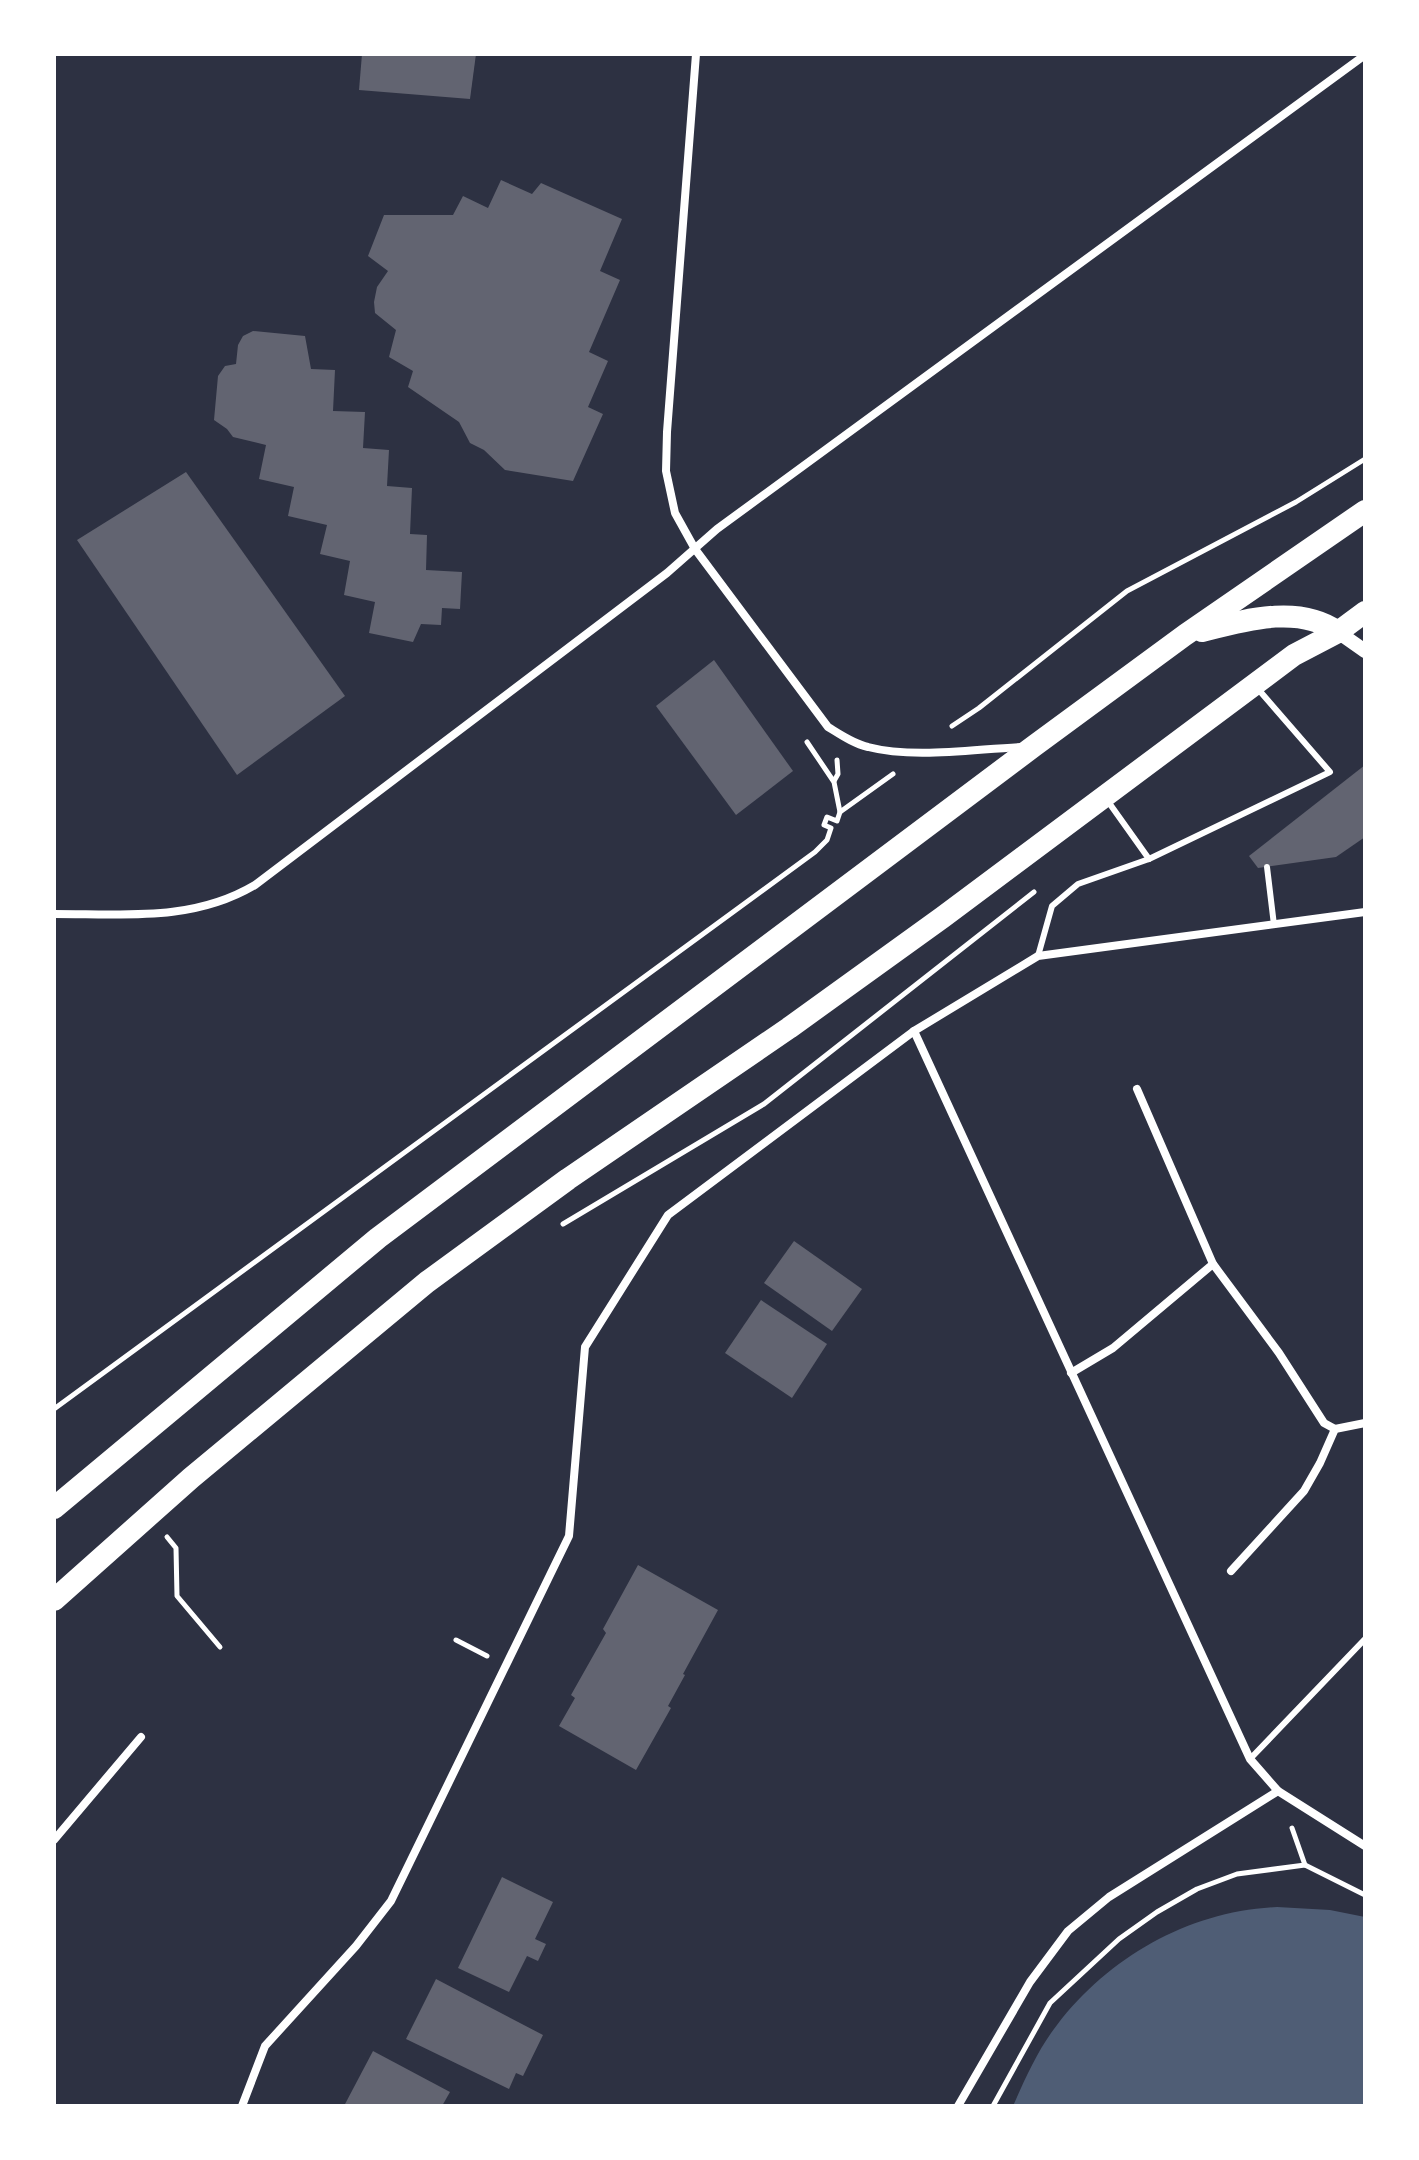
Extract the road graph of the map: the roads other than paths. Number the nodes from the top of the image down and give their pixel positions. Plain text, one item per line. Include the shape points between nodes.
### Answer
1 (696, 54) edge
2 (1365, 55) edge
3 (1365, 511) edge
4 (695, 549) junction
5 (1365, 612) edge
6 (1338, 632) junction
7 (1185, 635) junction
8 (1365, 651) edge
9 (1256, 686) junction
10 (1034, 746) junction
11 (1105, 797) junction
12 (1149, 859) junction
13 (1267, 867) dead end
14 (1365, 912) edge
15 (54, 914) edge
16 (1274, 925) junction
17 (1038, 956) junction
18 (914, 1031) junction
19 (1137, 1089) dead end
20 (1213, 1264) junction
21 (1071, 1373) junction
22 (1365, 1423) edge
23 (1335, 1429) junction
24 (54, 1508) edge
25 (1231, 1571) dead end
26 (54, 1600) edge
27 (1365, 1639) edge
28 (141, 1737) dead end
29 (1250, 1759) junction
30 (1278, 1791) junction
31 (54, 1840) edge
32 (1365, 1846) edge
33 (242, 2106) edge
34 (958, 2106) edge

1 - 4 street via 666,471 675,513
2 - 4 street
3 - 7 highway
4 - 10 street via 828,727 850,741 911,751
4 - 15 street via 235,897 173,913
5 - 6 highway
6 - 7 highway via 1303,617 1283,616
6 - 8 street
6 - 9 highway via 1294,655
7 - 10 highway
9 - 11 highway
9 - 12 lane via 1330,772
10 - 24 highway via 378,1238
11 - 12 lane
11 - 26 highway via 789,1028 427,1282
12 - 17 lane via 1078,884 1052,906
13 - 16 lane
14 - 16 street
16 - 17 street
17 - 18 street
18 - 21 street
18 - 33 street via 668,1215 585,1347 569,1536 391,1901 265,2046
19 - 20 street
20 - 21 street via 1113,1348
20 - 23 street via 1324,1423
21 - 29 street
22 - 23 street
23 - 25 street via 1304,1491
27 - 29 lane
28 - 31 street
29 - 30 street
30 - 32 street
30 - 34 street via 1109,1897 1068,1931 1030,1982

